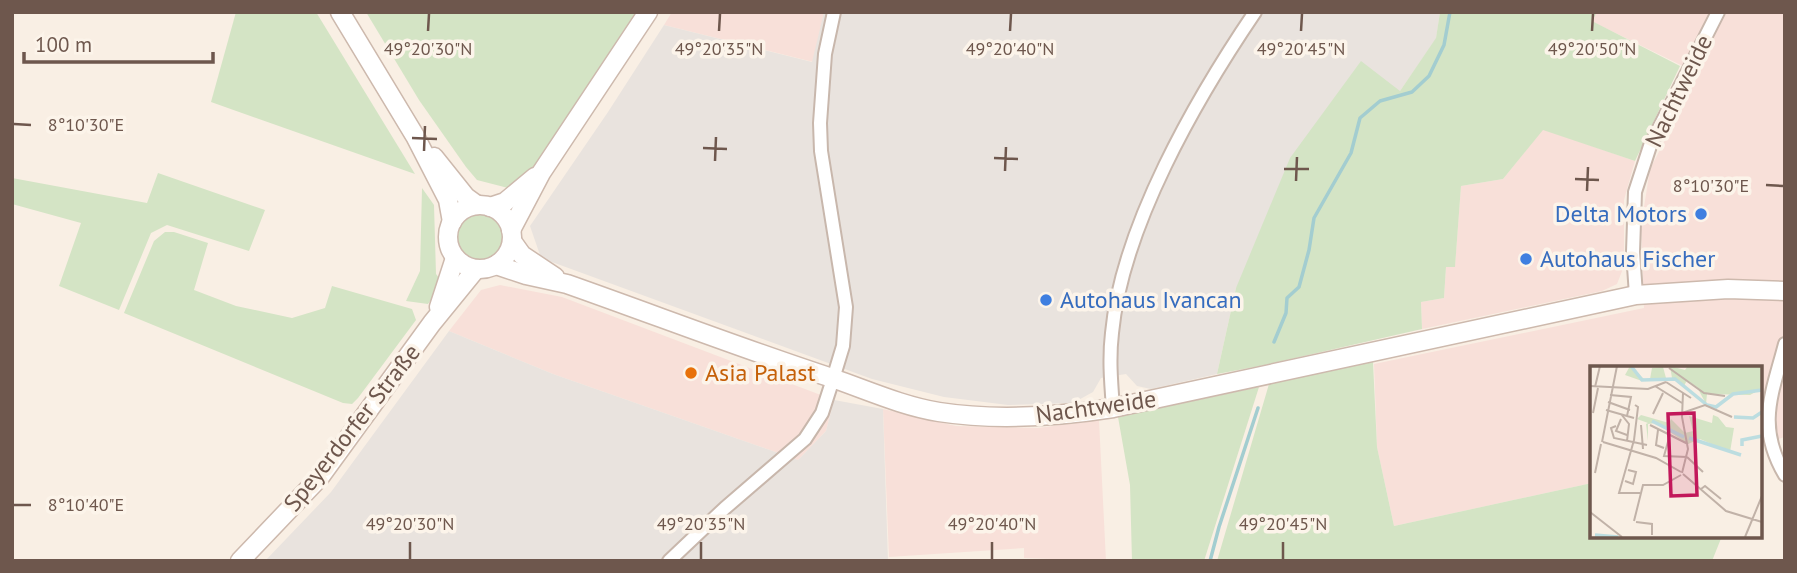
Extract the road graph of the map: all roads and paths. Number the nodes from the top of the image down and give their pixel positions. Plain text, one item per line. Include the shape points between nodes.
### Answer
1 (340, 12) edge
2 (648, 12) edge
3 (834, 12) edge
4 (1255, 12) edge
5 (1718, 12) edge
6 (415, 136) junction
7 (541, 173) junction
8 (484, 206) junction
9 (452, 222) junction
10 (512, 235) junction
11 (455, 258) junction
12 (496, 265) junction
13 (476, 269) junction
14 (567, 284) junction
15 (1785, 291) edge
16 (1636, 296) junction
17 (432, 323) junction
18 (1785, 344) edge
19 (833, 379) junction
20 (1113, 408) junction
21 (1785, 475) edge
22 (240, 561) edge
23 (669, 561) edge

1 - 6 street
2 - 7 street
3 - 19 street via 825,54 820,123 846,307 843,346
4 - 20 street via 1197,103 1138,233 1112,331
5 - 16 street, Nachtweide via 1650,146 1638,181 1633,217
6 - 8 street via 466,197
6 - 9 street via 450,204
7 - 8 street via 505,202
7 - 10 street
8 - 9 street via 464,209
8 - 10 street via 506,218
9 - 11 street via 448,238
10 - 12 street via 506,256
10 - 14 street, Nachtweide via 526,258
11 - 13 street
11 - 17 street, Speyerdorfer Straße
12 - 13 street
12 - 14 street, Nachtweide
13 - 17 street, Speyerdorfer Straße
14 - 19 street, Nachtweide
15 - 16 street, Nachtweide via 1728,289
16 - 20 street, Nachtweide
17 - 22 street, Speyerdorfer Straße via 342,449
18 - 21 street via 1767,423
19 - 20 street, Nachtweide via 947,413 1047,417
19 - 23 street via 822,413 804,439

